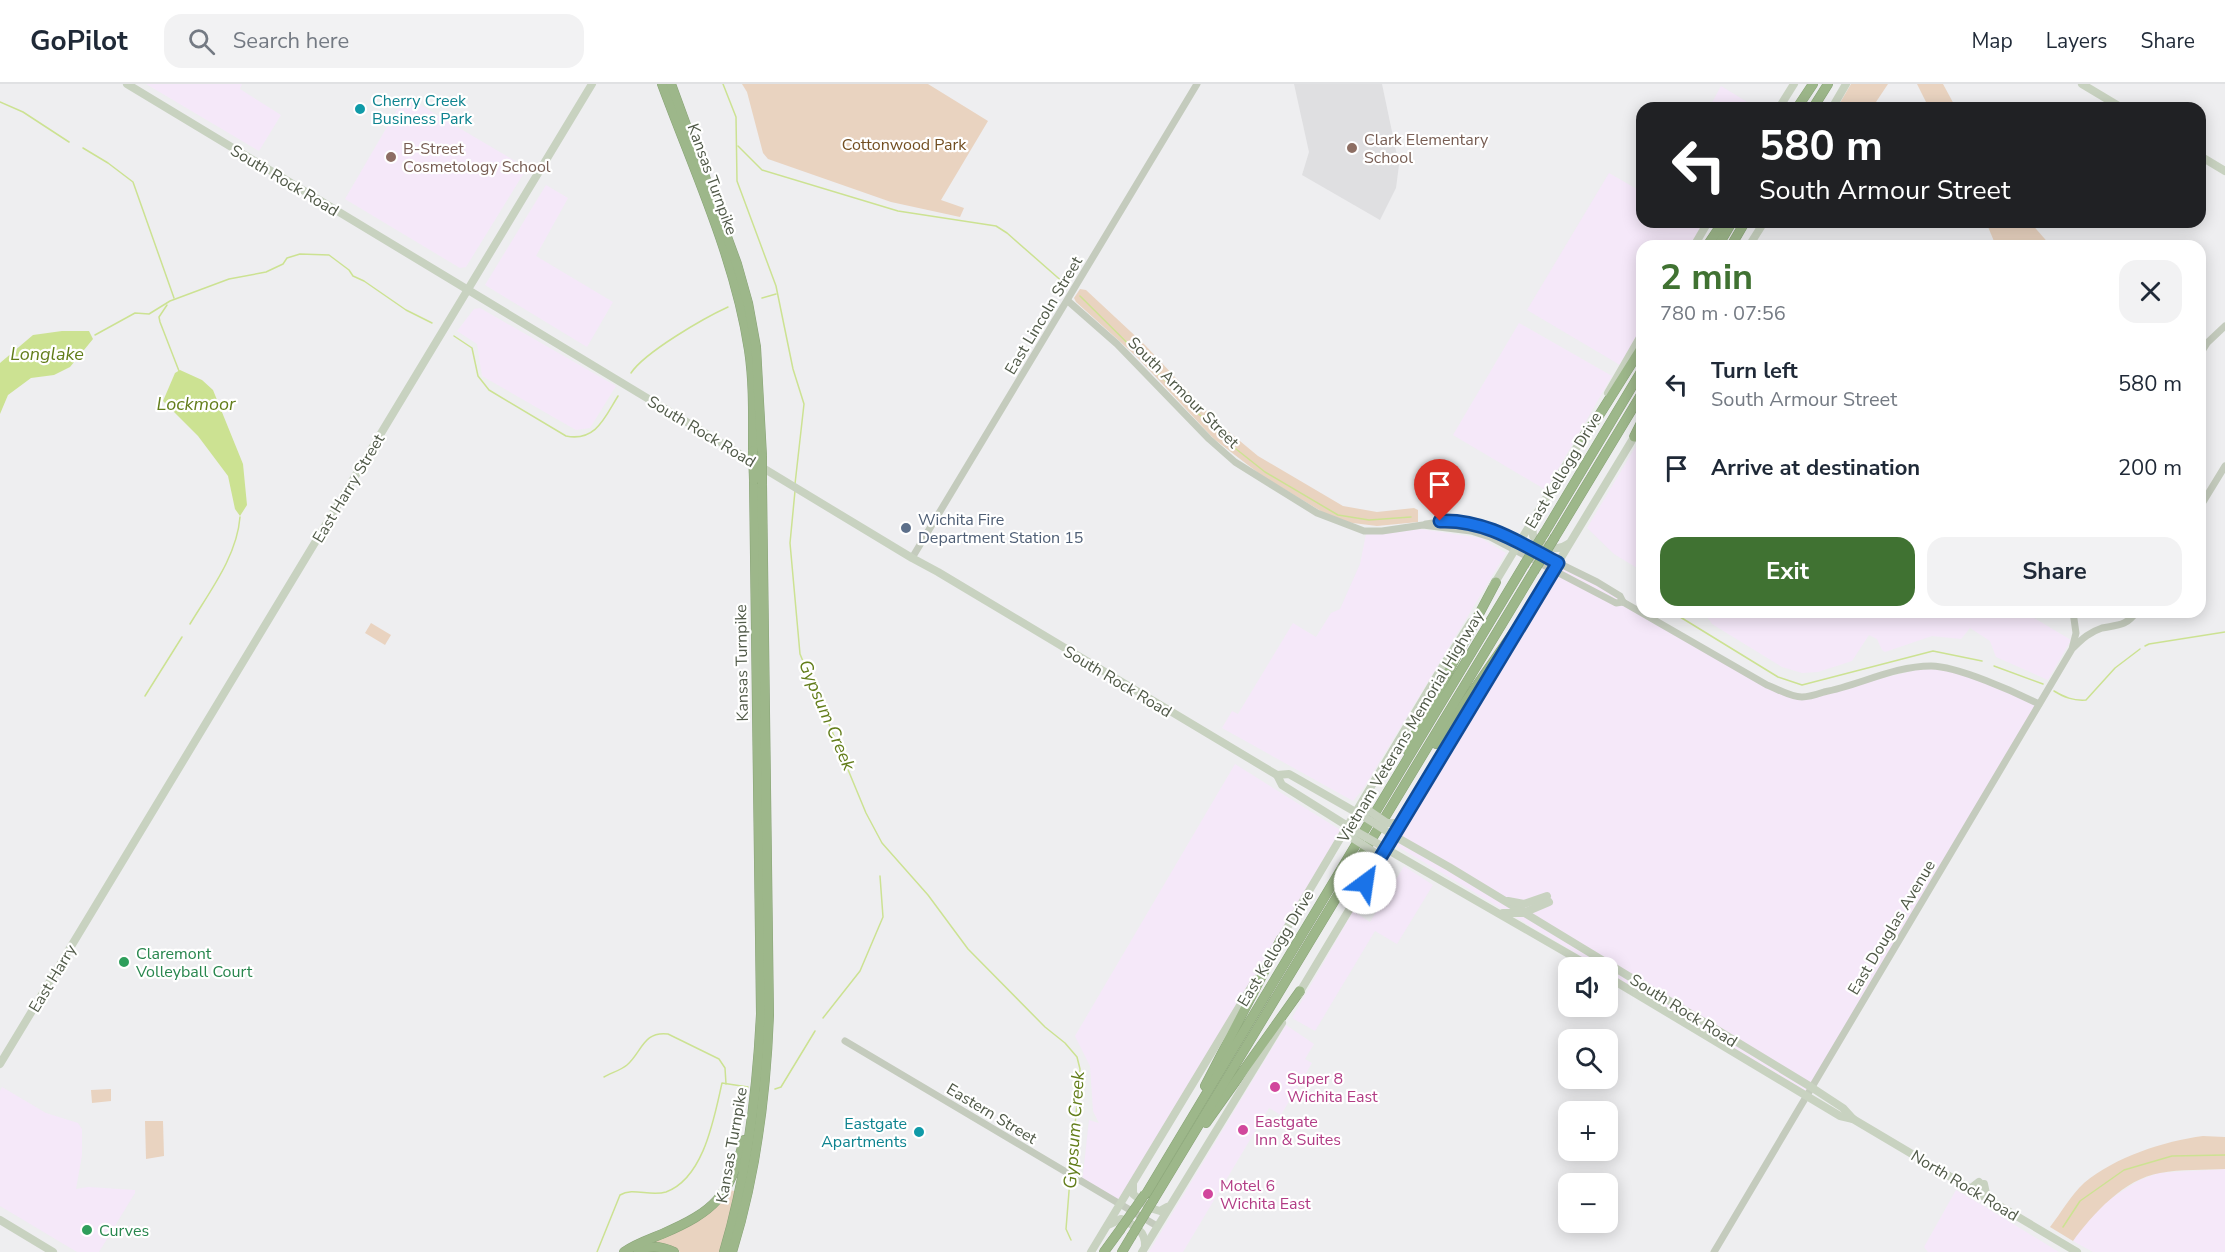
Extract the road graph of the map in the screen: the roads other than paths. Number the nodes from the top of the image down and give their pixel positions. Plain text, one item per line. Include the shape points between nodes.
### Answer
1 (127, 84) edge
2 (592, 84) edge
3 (662, 84) edge
4 (671, 84) edge
5 (1197, 84) edge
6 (1794, 84) edge
7 (1813, 84) edge
8 (1828, 84) edge
9 (1846, 84) edge
10 (2082, 84) edge
11 (1783, 102) edge
12 (1802, 102) edge
13 (1817, 102) edge
14 (1836, 102) edge
15 (2112, 102) edge
16 (2206, 160) edge
17 (2225, 171) edge
18 (468, 289) junction
19 (1068, 301) junction
20 (2225, 326) edge
21 (1636, 344) edge
22 (2206, 345) edge
23 (1636, 357) edge
24 (1636, 380) edge
25 (1636, 403) edge
26 (1636, 433) edge
27 (1634, 437) joint
28 (1581, 440) junction
29 (758, 453) junction
30 (2225, 466) edge
31 (758, 482) junction
32 (2206, 497) edge
33 (1532, 522) junction
34 (1569, 544) junction
35 (1517, 547) junction
36 (912, 558) junction
37 (1556, 566) junction
38 (1496, 582) junction
39 (1636, 609) edge
40 (1529, 610) junction
41 (1651, 618) edge
42 (2074, 618) edge
43 (2130, 618) edge
44 (2072, 649) junction
45 (2039, 704) junction
46 (1277, 775) junction
47 (1365, 797) junction
48 (1356, 812) junction
49 (1374, 813) junction
50 (1406, 816) junction
51 (1348, 826) junction
52 (1354, 834) junction
53 (1391, 834) junction
54 (1338, 842) junction
55 (1380, 848) junction
56 (1376, 865) junction
57 (103, 892) joint
58 (1501, 899) junction
59 (1541, 906) junction
60 (1499, 912) junction
61 (1523, 913) junction
62 (1546, 927) junction
63 (1281, 939) junction
64 (1575, 957) edge
65 (1618, 983) edge
66 (1300, 991) junction
67 (845, 1041) dead end
68 (0, 1064) edge
69 (756, 1091) junction
70 (1808, 1091) junction
71 (1167, 1160) junction
72 (1164, 1181) junction
73 (1134, 1183) junction
74 (1970, 1189) junction
75 (1148, 1196) junction
76 (1987, 1198) junction
77 (1171, 1203) junction
78 (1121, 1204) junction
79 (0, 1220) edge
80 (1108, 1225) junction
81 (1157, 1226) junction
82 (1124, 1233) junction
83 (734, 1249) edge
84 (1143, 1250) edge
85 (1122, 1251) edge
86 (53, 1252) edge
87 (624, 1252) edge
88 (633, 1252) edge
89 (674, 1252) edge
90 (724, 1252) edge
91 (1091, 1252) edge
92 (1104, 1252) edge
93 (1111, 1252) edge
94 (1714, 1252) edge
95 (2077, 1252) edge

1 - 18 main road, South Rock Road
2 - 18 main road, East Harry Street
3 - 29 highway, Kansas Turnpike via 738,298 749,352
4 - 29 highway, Kansas Turnpike via 748,303 758,365
5 - 19 street, East Lincoln Street
6 - 11 main road
7 - 12 highway
8 - 13 highway
9 - 14 main road
10 - 15 main road
16 - 17 main road
18 - 36 main road, South Rock Road
18 - 57 main road, East Harry Street
19 - 35 street, South Armour Street via 1117,344 1235,462 1316,513 1364,531 1464,521 1485,527
19 - 36 street, East Lincoln Street
20 - 22 street
21 - 28 main road, East Kellogg Drive
23 - 28 highway
24 - 49 highway, Vietnam Veterans Memorial Highway, bridge
25 - 49 highway, Vietnam Veterans Memorial Highway, bridge via 1534,571
26 - 27 highway
27 - 34 main road
28 - 33 main road, East Kellogg Drive
29 - 31 highway, Kansas Turnpike, bridge
30 - 32 street
31 - 69 highway, Kansas Turnpike via 761,1014
31 - 83 highway, Kansas Turnpike via 769,1015 759,1132
33 - 34 main road via 1531,530 1537,540 1558,549
33 - 35 main road, East Kellogg Drive
34 - 37 main road
35 - 37 street, South Armour Street
35 - 38 main road, East Kellogg Drive
36 - 46 main road, South Rock Road
37 - 39 street, South Armour Street via 1616,603 1623,602
37 - 40 main road
38 - 47 main road, East Kellogg Drive
38 - 49 highway
40 - 49 highway
40 - 50 main road
41 - 45 street, South Armour Street via 1767,685 1802,697 1917,666 1934,666 1956,670
42 - 44 street, East Douglas Avenue via 2076,633
43 - 44 street via 2123,625 2085,635
44 - 45 street, East Douglas Avenue
45 - 70 street, East Douglas Avenue
46 - 48 main road, South Rock Road via 1289,774
46 - 51 main road, South Rock Road via 1282,785
47 - 48 main road, East Kellogg Drive
47 - 49 main road via 1364,802
48 - 49 main road, South Rock Road
48 - 51 main road, East Kellogg Drive
49 - 50 main road, bridge via 1387,823
49 - 53 main road, South Rock Road, bridge
49 - 71 highway, Vietnam Veterans Memorial Highway
49 - 72 highway, Vietnam Veterans Memorial Highway
50 - 53 main road
51 - 52 main road, South Rock Road
51 - 54 main road, East Kellogg Drive
52 - 54 main road
52 - 55 main road, South Rock Road, bridge
53 - 55 main road
53 - 58 main road, South Rock Road
54 - 63 main road, East Kellogg Drive
55 - 56 main road
55 - 56 main road
55 - 60 main road
56 - 66 main road
57 - 68 main road, East Harry
58 - 59 main road via 1524,904 1548,899
58 - 61 main road, South Rock Road
59 - 61 main road
59 - 62 main road via 1538,915
60 - 61 main road
60 - 64 main road
61 - 62 main road, South Rock Road
62 - 70 main road, South Rock Road
63 - 71 highway
63 - 73 main road, East Kellogg Drive
65 - 70 main road, South Rock Road
66 - 72 highway
66 - 77 main road
67 - 78 street, Eastern Street
69 - 87 highway via 740,1154 724,1193 691,1221
69 - 90 highway, Kansas Turnpike via 744,1168
70 - 74 main road, North Rock Road via 1840,1116 1852,1119
70 - 94 street, East Douglas Avenue
71 - 75 highway, Vietnam Veterans Memorial Highway
72 - 75 highway, Vietnam Veterans Memorial Highway
73 - 77 main road via 1133,1194 1150,1208 1160,1211
73 - 78 main road, East Kellogg Drive
74 - 76 main road, North Rock Road
74 - 76 main road via 1982,1183
75 - 82 highway, Vietnam Veterans Memorial Highway, bridge
76 - 95 main road, North Rock Road
77 - 81 main road
78 - 80 main road, East Kellogg Drive
78 - 81 street, Eastern Street
79 - 86 main road
80 - 84 main road via 1125,1221 1143,1233
80 - 91 main road, East Kellogg Drive
81 - 84 main road
82 - 85 highway, Vietnam Veterans Memorial Highway
82 - 92 highway
82 - 93 highway, Vietnam Veterans Memorial Highway
88 - 89 highway via 651,1246

